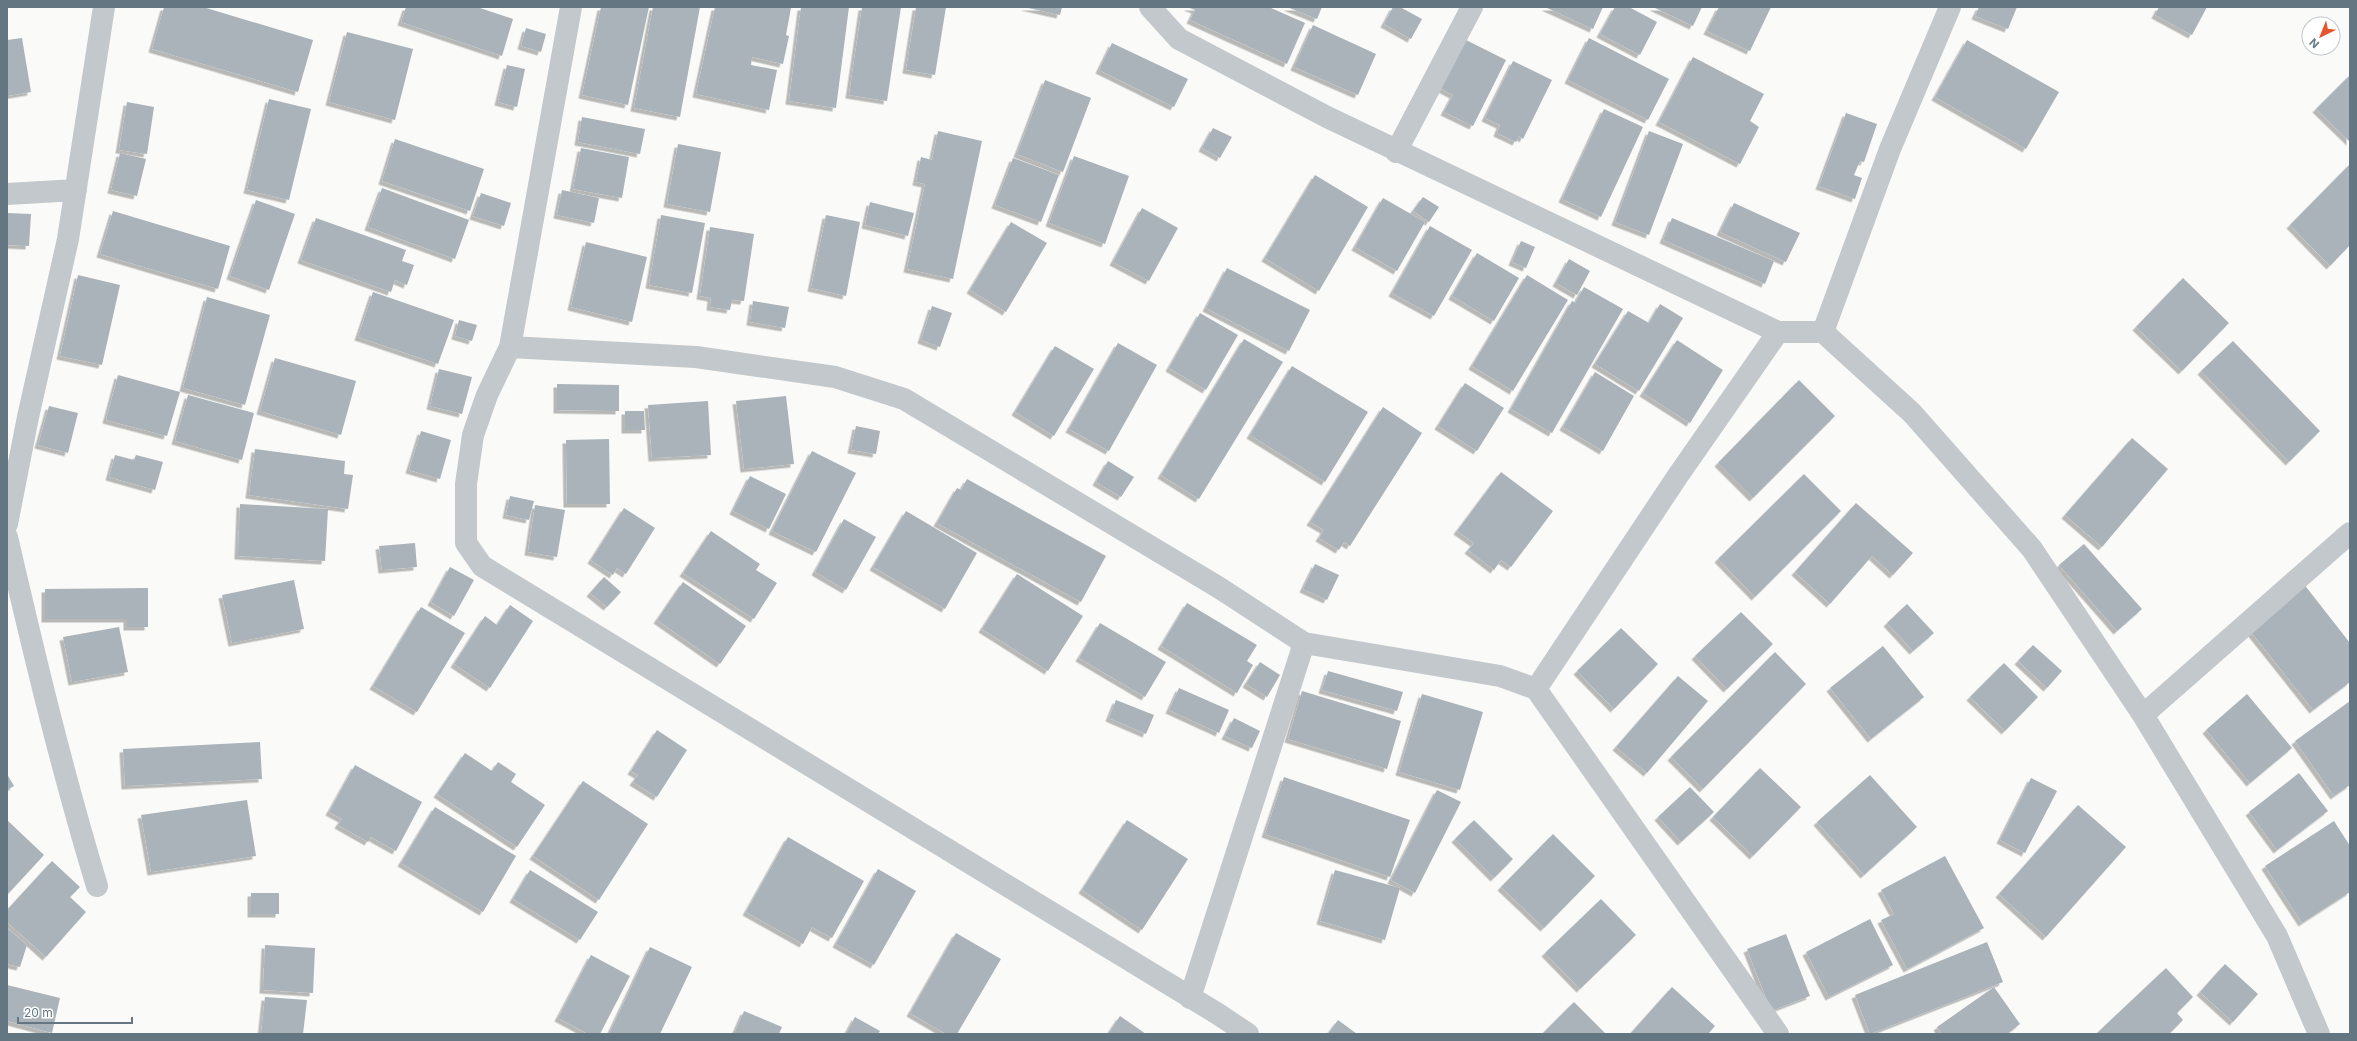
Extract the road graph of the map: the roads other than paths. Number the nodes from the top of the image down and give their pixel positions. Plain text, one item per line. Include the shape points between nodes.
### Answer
1 (104, 7) edge
2 (571, 7) edge
3 (1150, 7) edge
4 (1472, 7) edge
5 (1950, 7) edge
6 (1396, 152) junction
7 (76, 190) junction
8 (7, 194) edge
9 (1778, 332) junction
10 (1823, 332) junction
11 (510, 348) junction
12 (12, 475) edge
13 (7, 524) edge
14 (2350, 533) edge
15 (7, 537) edge
16 (1304, 643) junction
17 (1536, 689) junction
18 (2142, 715) junction
19 (97, 886) dead end
20 (1190, 998) junction
21 (1248, 1034) edge
22 (1778, 1034) edge
23 (2319, 1034) edge

1 - 7 street
2 - 11 street
3 - 6 street via 1179,39
4 - 6 street
5 - 10 street via 1890,149
6 - 9 street
7 - 8 street
7 - 12 street via 68,239
9 - 10 street
9 - 17 street via 1677,477
10 - 18 street via 1912,413 2032,549
11 - 16 street via 704,358 835,377 904,399 1218,587
11 - 20 street via 487,395 473,435 466,484 466,544 482,566
12 - 13 street
14 - 18 street
15 - 19 street via 41,686
16 - 17 street via 1500,676
16 - 20 street
17 - 22 street
18 - 23 street via 2277,936
20 - 21 street

